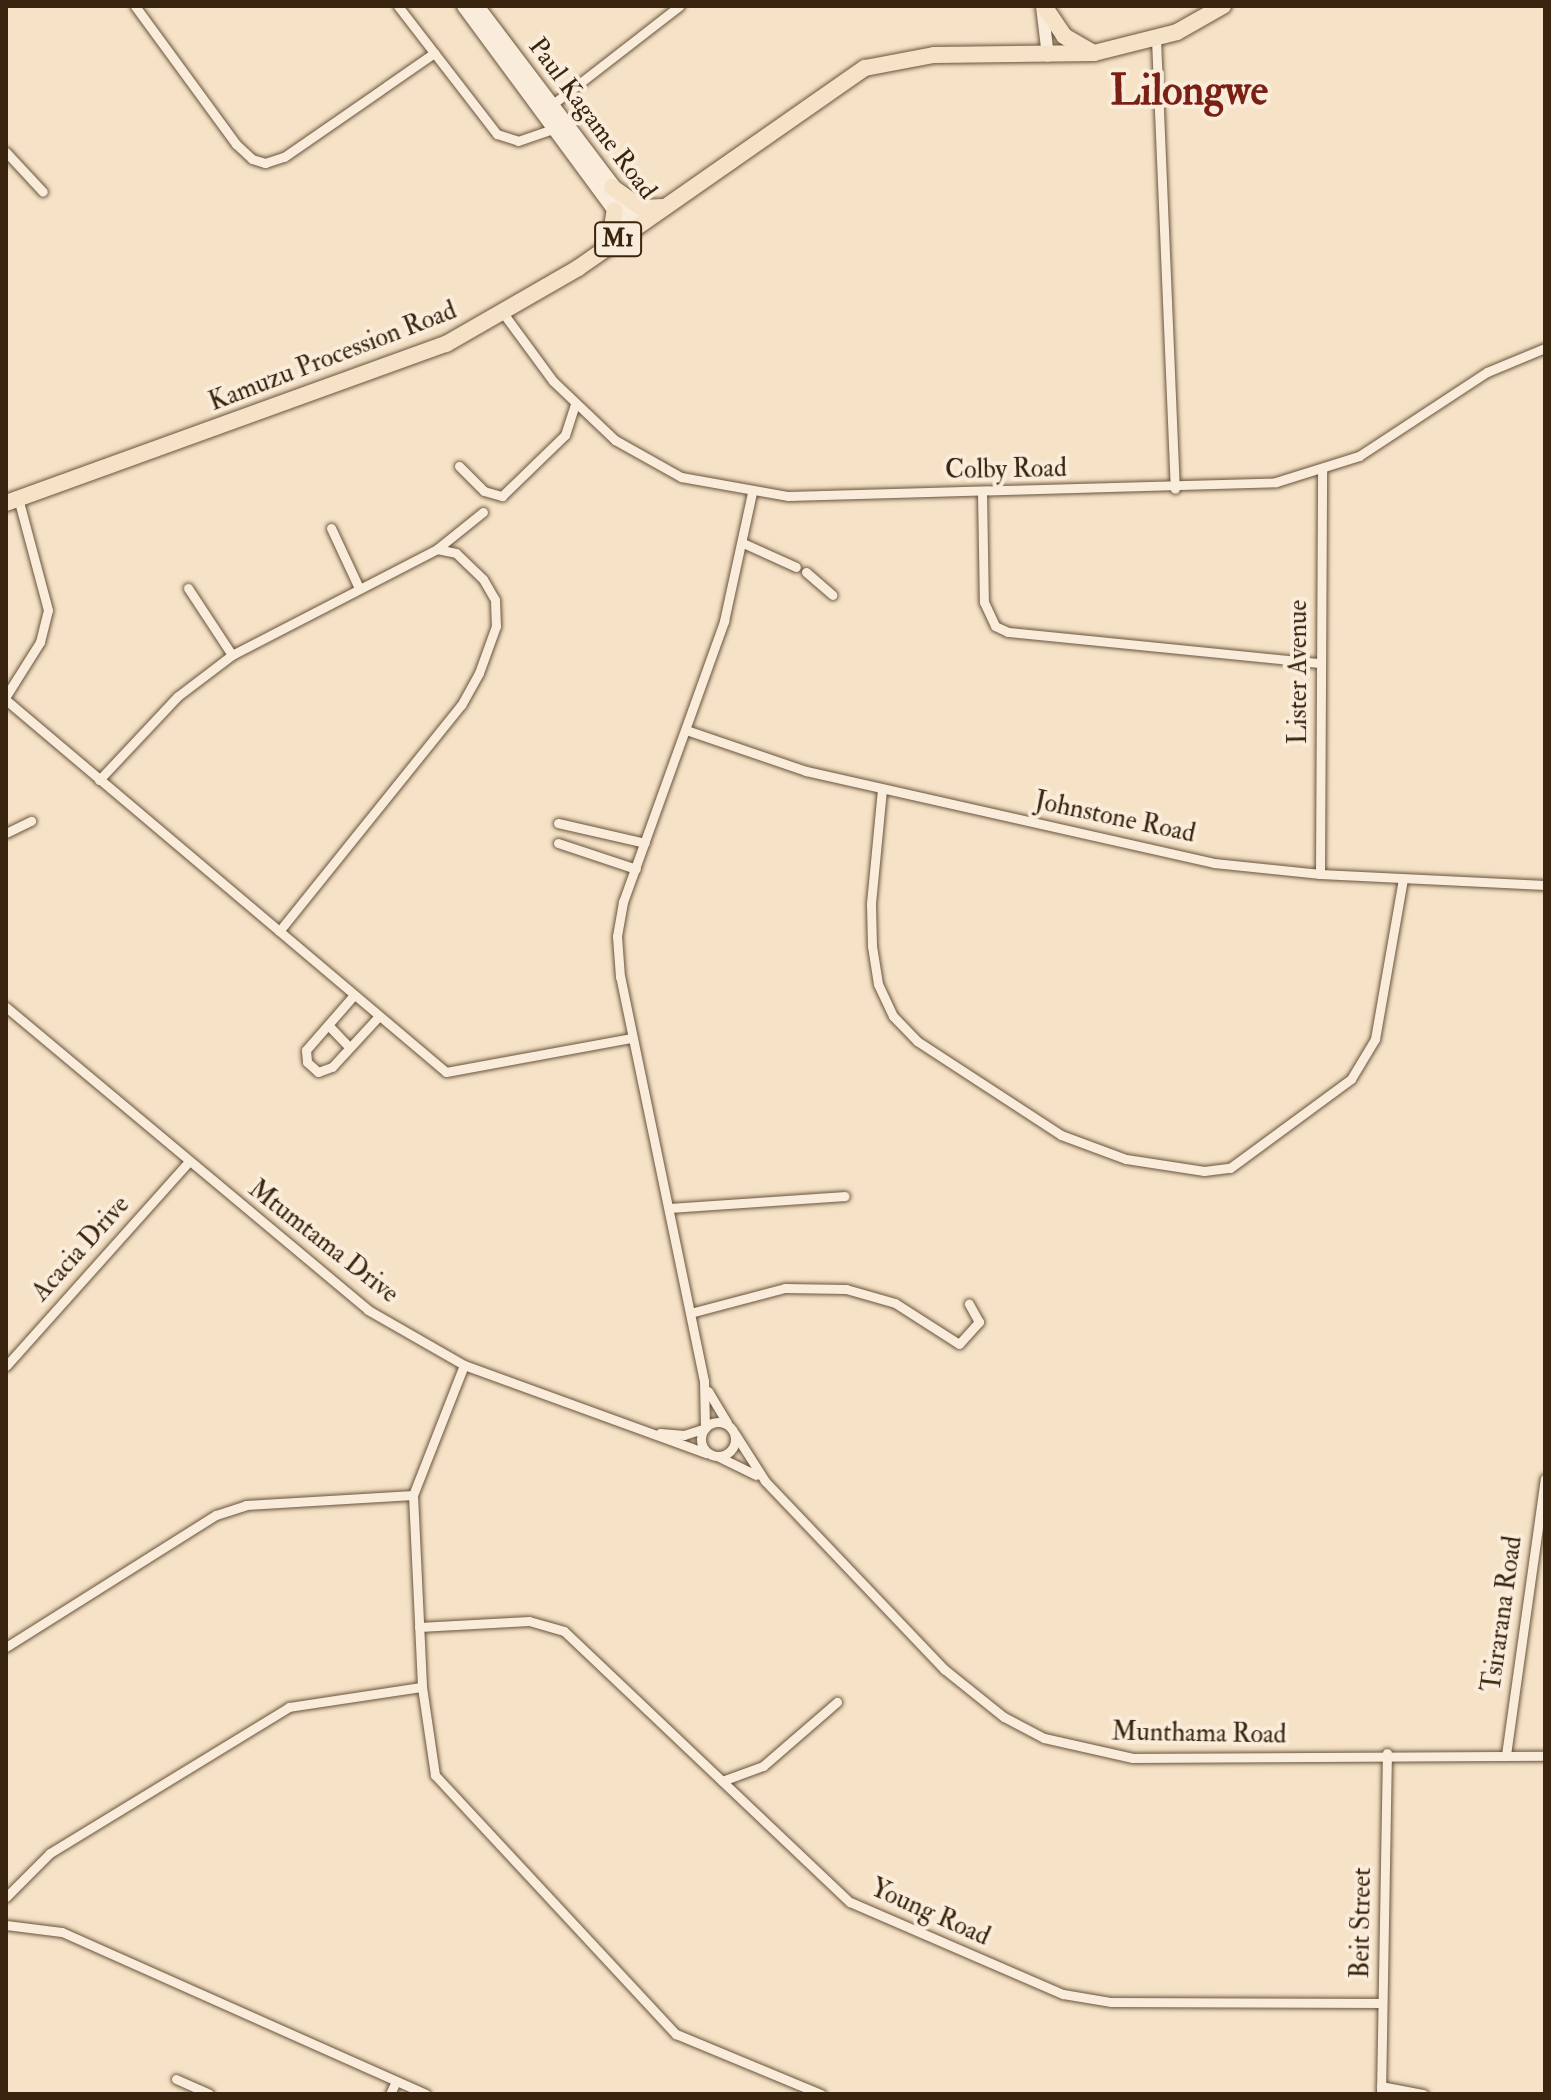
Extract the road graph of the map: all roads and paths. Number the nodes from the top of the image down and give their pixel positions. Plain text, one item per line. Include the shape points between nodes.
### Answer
1 (135, 6) edge
2 (398, 6) edge
3 (464, 6) edge
4 (477, 6) edge
5 (679, 6) edge
6 (1043, 6) edge
7 (1223, 6) edge
8 (1156, 39) junction
9 (434, 53) junction
10 (1094, 53) junction
11 (1048, 56) junction
12 (548, 108) junction
13 (561, 126) junction
14 (6, 152) edge
15 (612, 187) junction
16 (43, 192) dead end
17 (665, 207) junction
18 (615, 210) junction
19 (636, 227) junction
20 (609, 246) junction
21 (503, 313) junction
22 (1545, 348) edge
23 (575, 404) junction
24 (459, 466) dead end
25 (1322, 470) junction
26 (1175, 489) junction
27 (982, 492) junction
28 (752, 493) junction
29 (12, 500) edge
30 (483, 512) dead end
31 (331, 528) dead end
32 (743, 543) junction
33 (437, 549) junction
34 (796, 567) dead end
35 (806, 572) dead end
36 (358, 586) junction
37 (188, 588) dead end
38 (832, 595) dead end
39 (232, 655) junction
40 (1320, 663) junction
41 (6, 698) edge
42 (686, 730) junction
43 (99, 780) junction
44 (882, 789) junction
45 (31, 821) dead end
46 (558, 823) dead end
47 (6, 833) edge
48 (558, 843) dead end
49 (645, 843) junction
50 (636, 869) junction
51 (1320, 874) junction
52 (1403, 879) junction
53 (1545, 885) edge
54 (279, 931) junction
55 (354, 995) junction
56 (6, 1007) edge
57 (379, 1016) junction
58 (328, 1025) junction
59 (632, 1038) junction
60 (349, 1047) junction
61 (189, 1161) junction
62 (845, 1196) dead end
63 (670, 1208) junction
64 (969, 1304) dead end
65 (694, 1312) junction
66 (464, 1365) junction
67 (6, 1366) edge
68 (704, 1381) junction
69 (727, 1424) junction
70 (705, 1428) junction
71 (660, 1433) junction
72 (735, 1434) junction
73 (706, 1453) junction
74 (718, 1457) junction
75 (1545, 1479) edge
76 (765, 1481) junction
77 (413, 1495) junction
78 (419, 1627) junction
79 (6, 1647) edge
80 (422, 1687) junction
81 (837, 1702) dead end
82 (1387, 1753) junction
83 (1506, 1755) junction
84 (1545, 1756) edge
85 (722, 1781) junction
86 (6, 1897) edge
87 (6, 1925) edge
88 (1382, 2003) junction
89 (176, 2079) dead end
90 (396, 2081) junction
91 (1381, 2090) edge
92 (209, 2094) edge
93 (390, 2094) edge
94 (426, 2094) edge
95 (821, 2094) edge
96 (1423, 2094) edge

1 - 9 street via 236,144 265,163 284,157
2 - 9 street
3 - 12 main road
4 - 12 main road, Paul Kagame Road
5 - 12 street
6 - 10 highway via 1064,36
6 - 11 street
7 - 8 highway, Kamuzu Procession Road / M1
8 - 10 highway, Kamuzu Procession Road / M1
8 - 26 street
9 - 13 street via 497,134 518,141
10 - 11 highway, Kamuzu Procession Road / M1
11 - 17 highway, Kamuzu Procession Road / M1 via 934,55 865,68
12 - 13 main road, Paul Kagame Road
13 - 15 main road, Paul Kagame Road
13 - 18 main road
14 - 16 street
15 - 17 highway via 642,208
15 - 19 main road, Paul Kagame Road
17 - 19 highway, Kamuzu Procession Road / M1
18 - 19 main road
18 - 20 highway
19 - 20 highway, Kamuzu Procession Road / M1
20 - 21 highway, Kamuzu Procession Road / M1
21 - 23 street, Colby Road
21 - 29 highway, Kamuzu Procession Road / M1 via 424,354
22 - 25 street, Colby Road via 1495,368 1376,447
23 - 24 street via 565,435 502,496 484,491
23 - 28 street, Colby Road via 604,433 662,468
25 - 26 street, Colby Road via 1255,486
25 - 40 street, Lister Avenue
26 - 27 street, Colby Road
27 - 28 street, Colby Road
27 - 40 street via 984,602 995,626 1008,632
28 - 32 street
29 - 41 street via 48,610 40,642
30 - 33 street
31 - 36 street
32 - 34 street
32 - 42 street via 724,621
33 - 36 street
33 - 54 street via 456,553 490,588 496,626 487,655 461,705
35 - 38 street
36 - 39 street
37 - 39 street
39 - 43 street via 178,696
40 - 51 street, Lister Avenue
41 - 43 street
42 - 44 street, Johnstone Road via 777,762
42 - 49 street
43 - 54 street
44 - 51 street, Johnstone Road via 1214,863
44 - 52 street via 872,946 878,984 893,1016 917,1041 1061,1135 1126,1159 1204,1171 1230,1168 1351,1079 1375,1039
45 - 47 street
46 - 49 street
48 - 50 street
49 - 50 street
50 - 59 street via 617,936
51 - 52 street, Johnstone Road
52 - 53 street, Johnstone Road
54 - 55 street
55 - 57 street
55 - 58 street
56 - 61 street, Mtumtama Drive
57 - 59 street via 438,1067 457,1074
57 - 60 street
58 - 60 street
58 - 60 street via 306,1050 307,1062 325,1072
59 - 63 street
61 - 66 street, Mtumtama Drive via 368,1310
61 - 67 street, Acacia Drive
62 - 63 street
63 - 65 street
64 - 65 street via 979,1322 959,1344 895,1303 846,1289 785,1288
65 - 68 street
66 - 71 street, Mtumtama Drive via 536,1395
66 - 77 street
68 - 69 street
68 - 70 street
69 - 70 street via 715,1422
69 - 72 street
70 - 71 street via 684,1435
70 - 73 street via 701,1438
71 - 73 street, Mtumtama Drive
72 - 74 street via 730,1452
72 - 76 street
73 - 74 street
74 - 76 street
75 - 83 street, Tsirarana Road
76 - 82 street, Munthama Road via 944,1669 975,1697 1044,1738 1133,1758
77 - 78 street
77 - 79 street via 246,1505 216,1515
78 - 80 street
78 - 85 street, Young Road via 529,1621 555,1626 581,1644
80 - 86 street via 289,1707 50,1853
80 - 95 street via 435,1775 443,1787 661,2020 696,2045
81 - 85 street via 763,1766
82 - 83 street, Munthama Road
82 - 88 street, Beit Street
83 - 84 street, Munthama Road
85 - 88 street, Young Road via 861,1909 1063,1994 1111,2002
87 - 90 street via 62,1932
88 - 91 street, Beit Street
89 - 92 street
90 - 93 street
90 - 94 street
91 - 96 street

